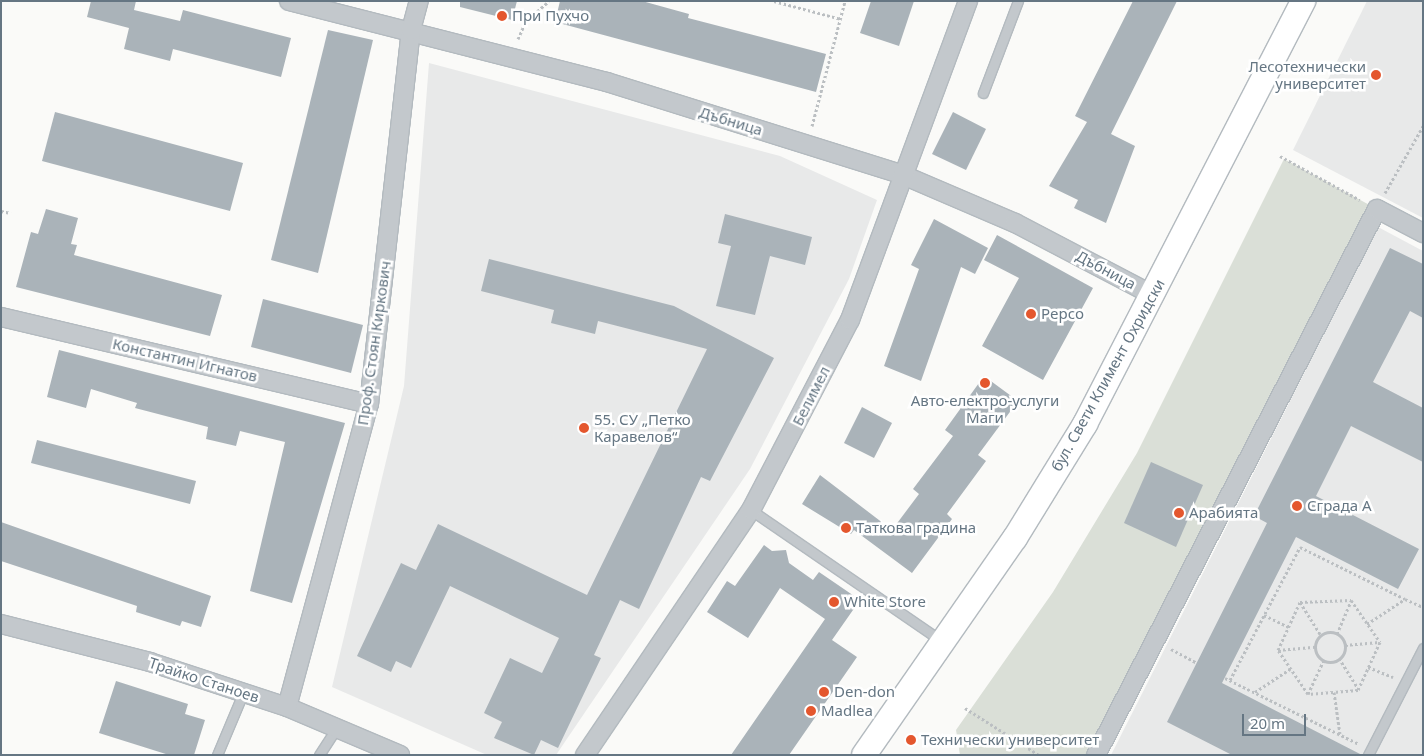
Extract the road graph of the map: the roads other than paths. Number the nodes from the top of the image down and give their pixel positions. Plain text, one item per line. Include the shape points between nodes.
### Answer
1 (288, 1) edge
2 (419, 1) edge
3 (968, 1) edge
4 (1018, 1) edge
5 (1303, 1) edge
6 (411, 30) junction
7 (983, 93) dead end
8 (903, 175) junction
9 (1423, 233) edge
10 (1153, 295) junction
11 (1, 316) edge
12 (369, 404) junction
13 (751, 510) junction
14 (1, 624) edge
15 (943, 642) junction
16 (1423, 648) edge
17 (243, 692) junction
18 (287, 707) junction
19 (336, 729) junction
20 (1369, 752) edge
21 (217, 755) edge
22 (319, 755) edge
23 (400, 755) edge
24 (585, 755) edge
25 (864, 755) edge
26 (1096, 755) edge

1 - 6 street, Дъбница
2 - 6 street, Проф. Стоян Киркович
3 - 8 street, Белимел
4 - 7 lane
5 - 10 main road, бул. Свети Климент Охридски
6 - 8 street, Дъбница via 606,82
6 - 12 street, Проф. Стоян Киркович
8 - 10 street, Дъбница via 1015,223
8 - 13 street, Белимел via 850,320
9 - 26 street via 1376,209 1157,642
10 - 15 main road, бул. Свети Климент Охридски via 1080,433 1015,538
11 - 12 street, Константин Игнатов
12 - 18 street, Проф. Стоян Киркович
13 - 15 lane
13 - 24 street, Белимел
14 - 17 street, Трайко Станоев via 150,662
15 - 25 main road, бул. Свети Климент Охридски
16 - 20 lane
17 - 18 street, Трайко Станоев
17 - 21 lane
18 - 19 street, Трайко Станоев
19 - 22 lane
19 - 23 street, Трайко Станоев

